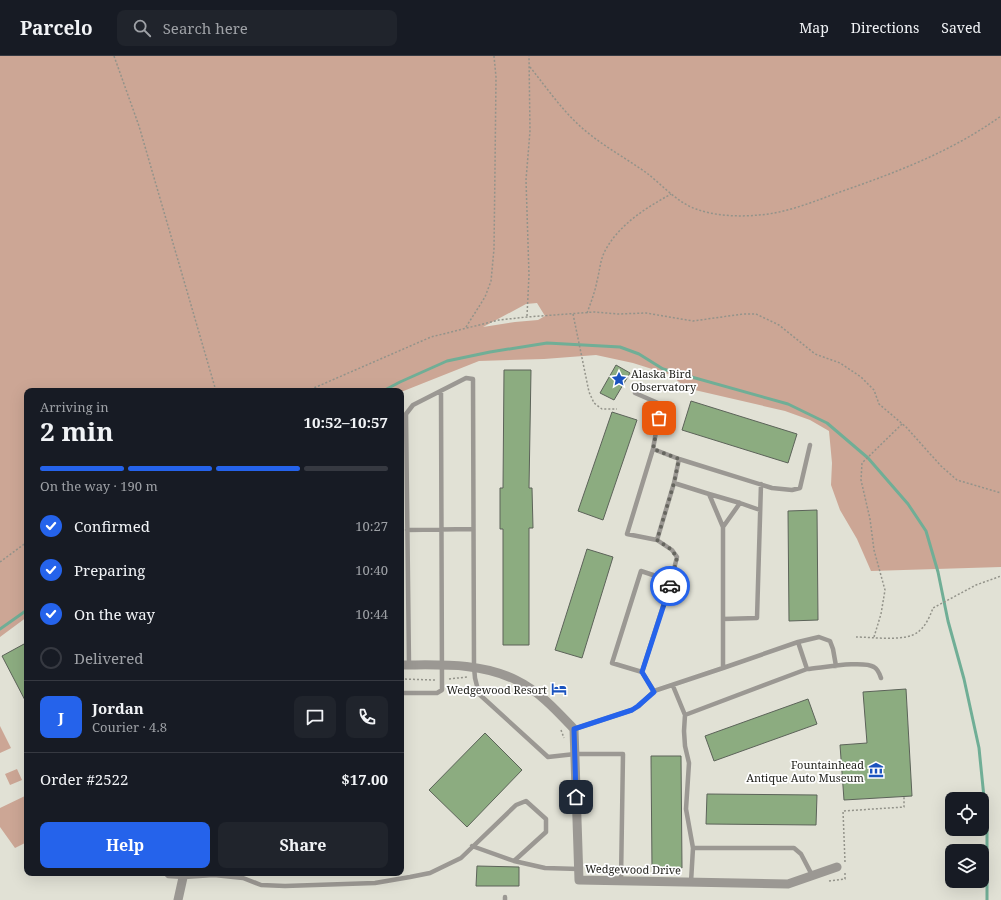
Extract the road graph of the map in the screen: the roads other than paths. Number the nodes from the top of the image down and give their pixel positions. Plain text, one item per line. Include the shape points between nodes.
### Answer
1 (441, 391) junction
2 (635, 393) dead end
3 (810, 445) dead end
4 (653, 449) junction
5 (679, 459) junction
6 (674, 483) junction
7 (761, 484) junction
8 (708, 494) junction
9 (740, 503) junction
10 (760, 510) junction
11 (723, 527) junction
12 (473, 529) junction
13 (407, 530) junction
14 (441, 530) junction
15 (657, 540) junction
16 (671, 581) junction
17 (723, 619) junction
18 (798, 642) junction
19 (405, 665) edge
20 (442, 665) junction
21 (836, 666) junction
22 (474, 667) junction
23 (723, 668) junction
24 (807, 669) junction
25 (642, 672) junction
26 (881, 678) dead end
27 (673, 686) junction
28 (654, 692) junction
29 (404, 693) edge
30 (685, 715) junction
31 (574, 729) junction
32 (572, 754) junction
33 (472, 846) junction
34 (693, 848) junction
35 (514, 861) junction
36 (842, 867) road end
37 (579, 869) junction
38 (812, 875) junction
39 (184, 876) edge
40 (224, 876) edge
41 (621, 880) junction
42 (691, 882) junction
43 (178, 900) edge

1 - 12 lane via 466,378 473,379
1 - 13 lane via 412,405 406,414
1 - 14 lane
2 - 4 lane via 658,403 660,409
3 - 7 lane via 800,488 772,488
4 - 5 lane
4 - 15 lane via 627,534
5 - 6 lane
5 - 7 lane
6 - 8 lane
6 - 15 lane
7 - 10 lane
8 - 9 lane
8 - 11 lane
9 - 10 lane
9 - 11 lane
10 - 17 lane via 757,618
11 - 17 lane
12 - 14 lane
12 - 22 lane
13 - 14 lane
13 - 19 lane
14 - 20 lane
15 - 16 lane via 672,550 677,558
16 - 25 lane
16 - 25 lane via 641,571 612,663
17 - 23 lane
18 - 21 lane via 819,638 830,641
18 - 23 lane
18 - 24 lane
19 - 20 street
20 - 22 street
20 - 29 lane via 442,690 437,693
21 - 24 lane
21 - 26 lane via 857,664 874,667
22 - 31 street via 517,680 542,697
22 - 32 lane via 474,678 479,694 548,757
23 - 27 lane
24 - 30 lane
25 - 28 lane
27 - 28 lane
27 - 30 lane
28 - 31 lane via 632,710
30 - 34 lane via 684,731 689,763 686,809
31 - 32 street, Wedgewood Drive
32 - 37 street, Wedgewood Drive
32 - 41 lane via 623,754
33 - 35 lane
33 - 35 lane via 516,805 526,801 546,819 546,832
33 - 40 lane via 461,858 430,873 375,883 261,885 243,878
34 - 38 lane via 794,848 801,854
34 - 42 lane
35 - 37 lane via 545,868
36 - 38 street, Wedgewood Drive
37 - 41 street, Wedgewood Drive via 579,880
38 - 42 street, Wedgewood Drive via 788,884
39 - 43 street
41 - 42 street, Wedgewood Drive

